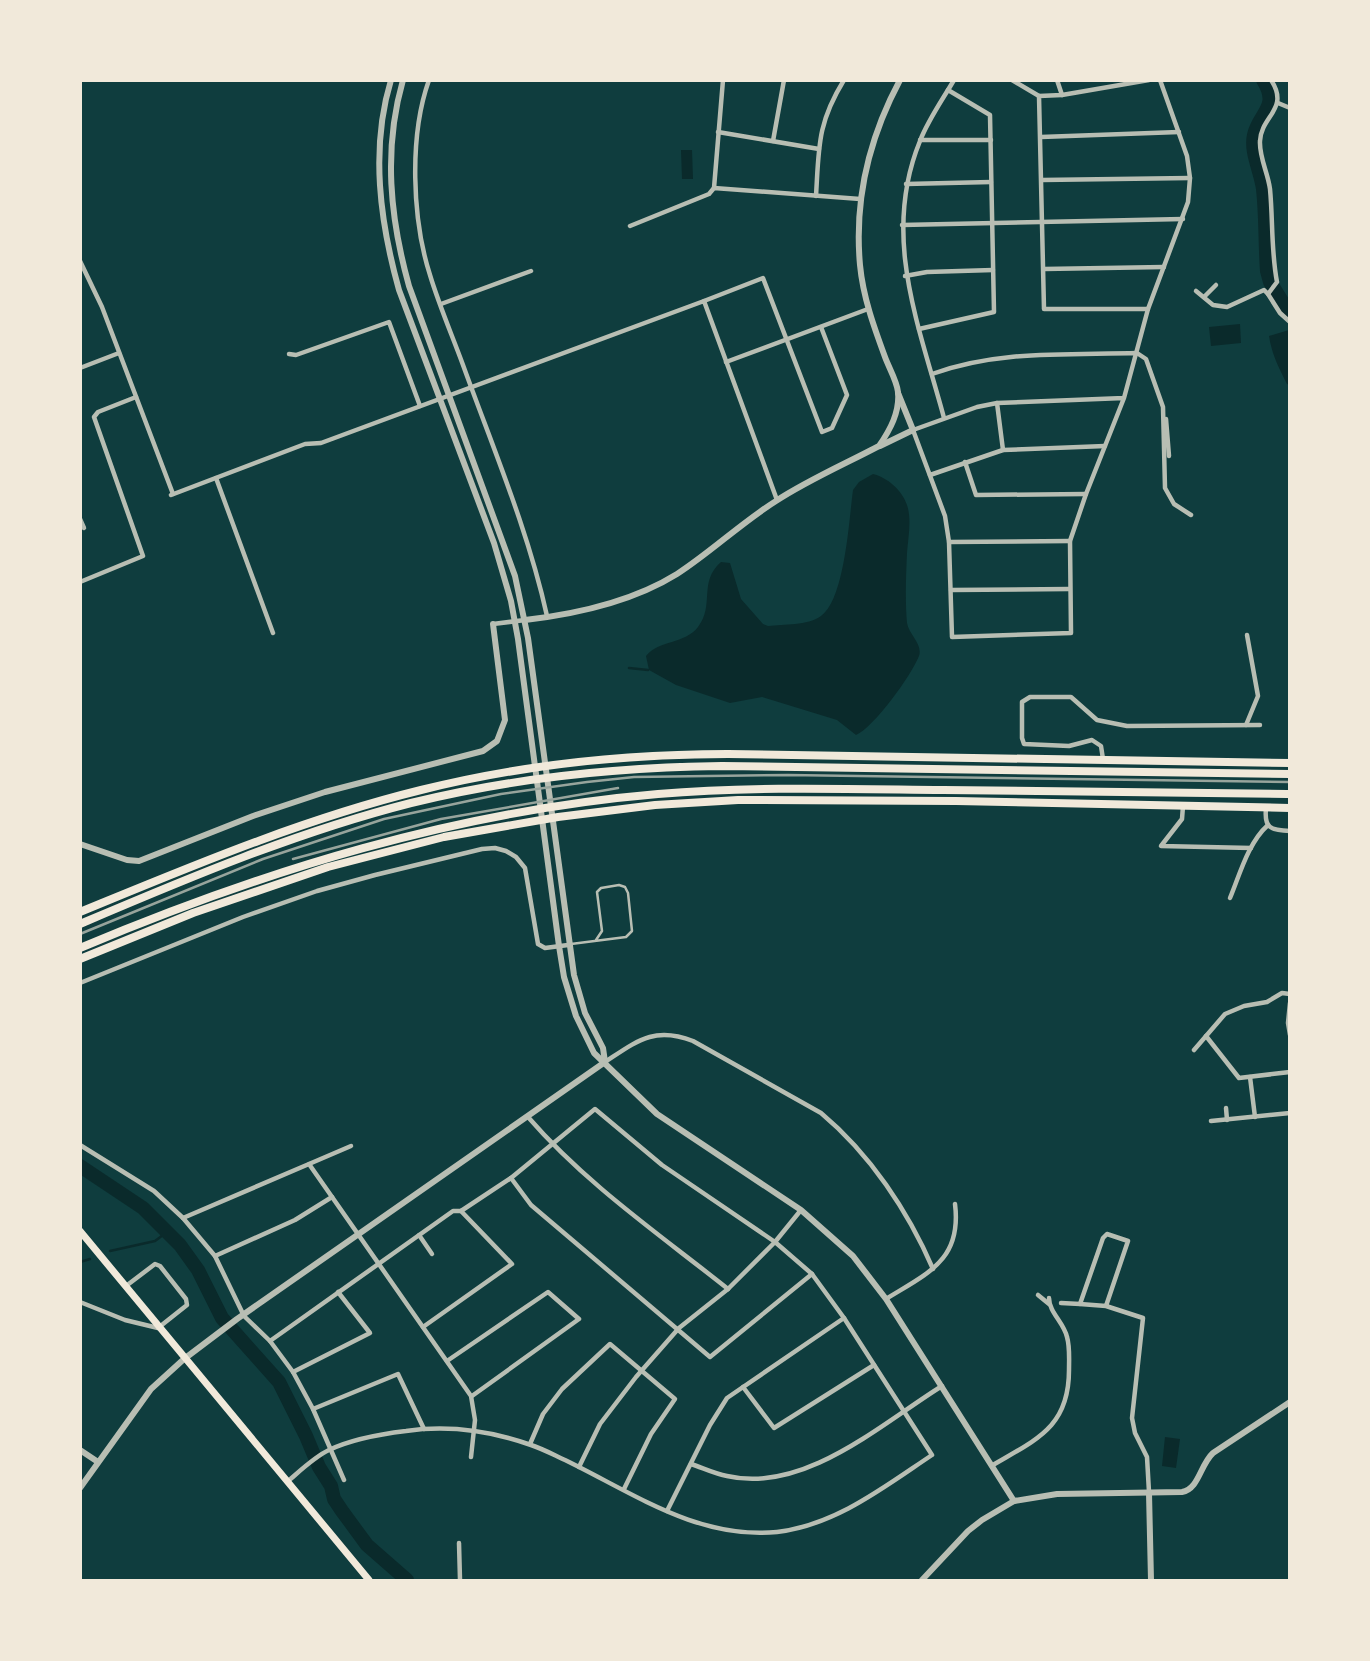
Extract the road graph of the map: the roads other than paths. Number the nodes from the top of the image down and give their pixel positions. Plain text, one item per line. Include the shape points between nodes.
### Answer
1 (391, 80) edge
2 (403, 80) edge
3 (429, 80) edge
4 (723, 80) edge
5 (785, 80) edge
6 (844, 80) edge
7 (900, 80) edge
8 (954, 80) edge
9 (1012, 80) edge
10 (1057, 80) edge
11 (1149, 80) edge
12 (1160, 80) edge
13 (1271, 80) edge
14 (1108, 83) edge
15 (948, 90) junction
16 (1062, 95) junction
17 (1039, 96) junction
18 (1278, 103) junction
19 (1290, 108) edge
20 (718, 132) junction
21 (1179, 132) junction
22 (1041, 137) junction
23 (920, 140) junction
24 (991, 140) junction
25 (773, 141) junction
26 (819, 149) junction
27 (1190, 178) junction
28 (1042, 180) junction
29 (992, 182) junction
30 (906, 184) junction
31 (714, 188) junction
32 (816, 196) junction
33 (860, 199) junction
34 (1183, 219) junction
35 (1042, 221) junction
36 (992, 222) junction
37 (902, 225) junction
38 (630, 226) dead end
39 (80, 261) edge
40 (1164, 267) junction
41 (1044, 269) junction
42 (993, 270) junction
43 (531, 271) dead end
44 (905, 276) junction
45 (1216, 285) dead end
46 (1196, 290) dead end
47 (1269, 293) junction
48 (1204, 297) junction
49 (704, 301) junction
50 (441, 304) junction
51 (868, 309) junction
52 (1148, 309) junction
53 (1290, 322) edge
54 (821, 327) junction
55 (919, 329) junction
56 (786, 339) junction
57 (119, 353) junction
58 (1137, 353) junction
59 (289, 354) dead end
60 (726, 362) junction
61 (80, 368) edge
62 (932, 374) junction
63 (471, 387) junction
64 (898, 391) junction
65 (450, 394) junction
66 (136, 397) junction
67 (440, 398) junction
68 (1124, 398) junction
69 (996, 403) junction
70 (420, 406) junction
71 (1163, 407) junction
72 (944, 418) junction
73 (913, 430) junction
74 (879, 446) junction
75 (1105, 446) junction
76 (1003, 450) junction
77 (1169, 456) dead end
78 (965, 463) junction
79 (930, 475) junction
80 (216, 478) junction
81 (1086, 494) junction
82 (777, 500) junction
83 (1191, 515) dead end
84 (80, 519) edge
85 (84, 527) dead end
86 (1070, 541) junction
87 (949, 542) junction
88 (80, 582) edge
89 (1069, 589) junction
90 (951, 590) junction
91 (547, 616) junction
92 (525, 620) junction
93 (515, 621) junction
94 (493, 624) joint
95 (273, 633) dead end
96 (1247, 635) dead end
97 (1246, 725) junction
98 (1260, 725) dead end
99 (955, 758) junction
100 (1103, 760) junction
101 (1290, 763) edge
102 (1045, 769) junction
103 (545, 770) junction
104 (535, 771) junction
105 (1288, 774) edge
106 (1045, 791) junction
107 (1288, 794) edge
108 (956, 801) junction
109 (1183, 805) junction
110 (1266, 808) junction
111 (1290, 808) edge
112 (552, 815) junction
113 (542, 816) junction
114 (1268, 825) junction
115 (1290, 831) edge
116 (80, 844) edge
117 (1251, 848) junction
118 (175, 873) junction
119 (1230, 898) dead end
120 (117, 908) junction
121 (80, 912) edge
122 (193, 913) junction
123 (80, 924) edge
124 (127, 928) junction
125 (596, 940) junction
126 (568, 944) junction
127 (559, 946) junction
128 (80, 948) edge
129 (80, 960) edge
130 (80, 983) edge
131 (1290, 993) edge
132 (1290, 1003) edge
133 (1290, 1035) edge
134 (1206, 1036) junction
135 (1194, 1049) dead end
136 (605, 1062) junction
137 (1290, 1072) edge
138 (1250, 1077) junction
139 (1226, 1108) dead end
140 (1290, 1113) edge
141 (528, 1117) junction
142 (1255, 1118) junction
143 (1227, 1120) junction
144 (1211, 1121) dead end
145 (80, 1145) edge
146 (552, 1145) junction
147 (351, 1146) dead end
148 (309, 1164) junction
149 (511, 1178) junction
150 (332, 1197) junction
151 (955, 1204) dead end
152 (801, 1209) junction
153 (461, 1211) junction
154 (183, 1218) junction
155 (80, 1231) edge
156 (358, 1234) junction
157 (419, 1235) junction
158 (775, 1242) junction
159 (432, 1254) dead end
160 (215, 1256) junction
161 (379, 1264) junction
162 (933, 1269) junction
163 (812, 1274) junction
164 (126, 1287) junction
165 (728, 1289) junction
166 (338, 1292) junction
167 (1038, 1295) dead end
168 (886, 1299) junction
169 (80, 1302) edge
170 (1061, 1303) dead end
171 (1080, 1304) junction
172 (1106, 1307) junction
173 (240, 1317) junction
174 (844, 1318) junction
175 (423, 1327) junction
176 (158, 1328) junction
177 (679, 1328) junction
178 (270, 1341) junction
179 (184, 1359) junction
180 (447, 1361) junction
181 (874, 1365) junction
182 (293, 1372) junction
183 (643, 1372) junction
184 (743, 1387) junction
185 (942, 1387) junction
186 (471, 1396) junction
187 (1290, 1402) edge
188 (313, 1409) junction
189 (903, 1410) junction
190 (424, 1429) junction
191 (474, 1431) junction
192 (530, 1444) junction
193 (331, 1449) junction
194 (80, 1450) edge
195 (471, 1457) dead end
196 (98, 1462) junction
197 (691, 1464) junction
198 (993, 1465) junction
199 (579, 1467) junction
200 (344, 1480) dead end
201 (287, 1482) junction
202 (80, 1488) edge
203 (624, 1489) junction
204 (1149, 1493) junction
205 (1014, 1501) junction
206 (667, 1511) junction
207 (459, 1543) dead end
208 (369, 1580) edge
209 (460, 1580) edge
210 (922, 1580) edge
211 (1151, 1580) edge

1 - 67 street via 381,142 381,211 399,290
2 - 65 street via 391,147 392,208 409,286
3 - 50 street via 418,137 416,188 419,226
4 - 20 street
5 - 25 street
6 - 26 street via 822,124
7 - 33 street via 870,149
8 - 15 street
9 - 17 street
10 - 16 street
11 - 14 street
12 - 21 street
13 - 18 street
14 - 16 street
15 - 23 street
15 - 24 street via 990,115
16 - 17 street
17 - 22 street
18 - 19 street
18 - 47 street via 1259,145 1270,186 1277,282
20 - 25 street
20 - 31 street
21 - 22 street
21 - 27 street
22 - 28 street
23 - 24 street
23 - 30 street
24 - 29 street
25 - 26 street
26 - 32 street
27 - 28 street
27 - 34 street
28 - 35 street
29 - 30 street
29 - 36 street
30 - 37 street
31 - 32 street
31 - 38 street
32 - 33 street
33 - 51 street via 860,267
34 - 35 street
34 - 40 street
35 - 36 street
35 - 41 street
36 - 37 street
36 - 42 street
37 - 44 street
39 - 57 street
40 - 41 street
40 - 52 street
41 - 52 street via 1044,309
42 - 44 street
42 - 55 street via 994,312
43 - 50 street
44 - 55 street
45 - 48 street
46 - 48 street
47 - 48 street via 1264,290 1227,307 1213,305
47 - 53 street
49 - 56 street via 762,278
49 - 60 street
49 - 63 street
50 - 63 street
51 - 54 street
51 - 64 street
52 - 58 street
54 - 56 street
54 - 56 street via 846,395 832,428 822,432
55 - 62 street
56 - 60 street
57 - 61 street
57 - 66 street
58 - 62 street via 994,357
58 - 68 street
58 - 71 street via 1146,359
59 - 70 street via 389,321
60 - 82 street
62 - 72 street
63 - 65 street
63 - 91 street via 529,544
64 - 73 street
64 - 74 street via 897,411
65 - 67 street
65 - 92 street via 504,540
66 - 80 street via 172,494
66 - 88 street via 94,417 143,556
67 - 70 street
67 - 93 street via 494,543
68 - 69 street
68 - 75 street
69 - 72 street
69 - 76 street
70 - 80 street
71 - 77 street
71 - 83 street via 1165,488 1174,504
72 - 73 street
73 - 74 street
73 - 79 street
74 - 82 street
75 - 76 street
75 - 81 street
76 - 78 street
78 - 79 street
78 - 81 street via 976,495
79 - 87 street
80 - 95 street
81 - 86 street
82 - 91 street via 652,588 622,600
84 - 85 street
86 - 87 street
86 - 89 street
87 - 90 street
89 - 90 street
89 - 90 street via 1071,633 952,636
91 - 92 street
92 - 93 street
92 - 103 street
93 - 94 street
93 - 104 street
94 - 116 street via 505,720 497,741 483,751 325,792 139,861
96 - 97 street via 1258,696
97 - 98 street
97 - 100 street via 1127,726 1097,720 1071,697 1030,697 1022,702 1024,744 1074,746 1092,740 1101,746
99 - 100 highway
99 - 102 highway
99 - 103 highway via 709,754 617,758
100 - 101 highway
102 - 105 highway
102 - 120 highway via 688,766 522,781 410,804 318,830
103 - 104 highway
103 - 112 street
104 - 113 street
104 - 118 highway via 464,780 398,796 269,836
106 - 107 highway
106 - 108 highway
106 - 124 highway via 745,789 571,804 442,827 350,850
108 - 109 highway
108 - 112 highway via 710,802
109 - 110 highway
109 - 117 street via 1182,819 1161,846
110 - 111 highway
110 - 114 street
112 - 113 highway
112 - 126 street
113 - 122 highway via 377,853
113 - 127 street
114 - 115 street
114 - 117 street
117 - 119 street
118 - 120 highway
118 - 121 highway
120 - 123 highway
122 - 124 highway
122 - 129 highway
124 - 128 highway
125 - 125 lane via 602,932 597,892 625,887 632,931 626,937
125 - 126 lane
126 - 127 street
126 - 136 street via 585,1013
127 - 130 street via 538,944 525,868 516,857 495,848 482,849 317,891
127 - 136 street via 576,1016 594,1053
131 - 134 street via 1225,1014
132 - 133 street
134 - 135 street
134 - 138 street via 1239,1078
136 - 141 street
136 - 152 street via 657,1114
136 - 162 street via 647,1037 679,1035 821,1113 839,1128 905,1211
137 - 138 street
138 - 142 street
139 - 143 street
140 - 142 street
141 - 146 street
141 - 156 street
142 - 143 street
143 - 144 street
145 - 154 street via 154,1191
146 - 149 street
146 - 158 street via 596,1109 662,1164
146 - 165 street via 591,1182
147 - 148 street
148 - 150 street
148 - 154 street
149 - 153 street
149 - 177 street via 531,1205
150 - 156 street
150 - 160 street via 295,1220
151 - 162 street via 954,1240
152 - 158 street
152 - 168 street via 844,1246
153 - 157 street via 453,1211
153 - 175 street via 512,1264
154 - 160 street
155 - 164 main road
156 - 161 street
156 - 173 street
157 - 159 street
157 - 161 street
158 - 163 street
158 - 165 street
160 - 173 street
161 - 166 street
161 - 175 street
162 - 168 street
163 - 174 street
163 - 177 street via 710,1357
164 - 176 main road
164 - 176 street via 155,1264 186,1299 187,1305
165 - 177 street
166 - 178 street
166 - 182 street via 370,1333
167 - 198 street via 1050,1302 1069,1342 1065,1406 1047,1430
168 - 185 street
169 - 176 street via 125,1321
170 - 171 street
171 - 172 street
171 - 172 street via 1102,1233 1128,1241
172 - 204 street via 1143,1318 1132,1418 1147,1457
173 - 178 street
173 - 179 street
174 - 181 street
174 - 184 street
175 - 180 street
176 - 179 main road
177 - 183 street
178 - 182 street
179 - 196 street via 151,1389
179 - 201 main road
180 - 186 street
180 - 186 street via 548,1292 579,1319
181 - 184 street via 774,1428
181 - 189 street
182 - 188 street
183 - 192 street via 610,1344 562,1389 543,1414
183 - 199 street via 600,1424
183 - 203 street via 675,1399 651,1434
184 - 197 street via 727,1398
185 - 189 street
185 - 198 street
186 - 191 street
187 - 204 street via 1213,1453 1190,1490
188 - 190 street via 398,1374
188 - 193 street
189 - 197 street via 837,1455 793,1474 728,1477
189 - 206 street via 932,1455 831,1518 788,1530 744,1532 698,1524
190 - 191 street
190 - 193 street
191 - 192 street
191 - 195 street
192 - 199 street
193 - 200 street
193 - 201 street
194 - 196 street
196 - 202 street
197 - 206 street
198 - 205 street
199 - 203 street
201 - 208 main road
203 - 206 street
204 - 205 street via 1057,1494
204 - 211 street
205 - 210 street via 968,1531
207 - 209 street

